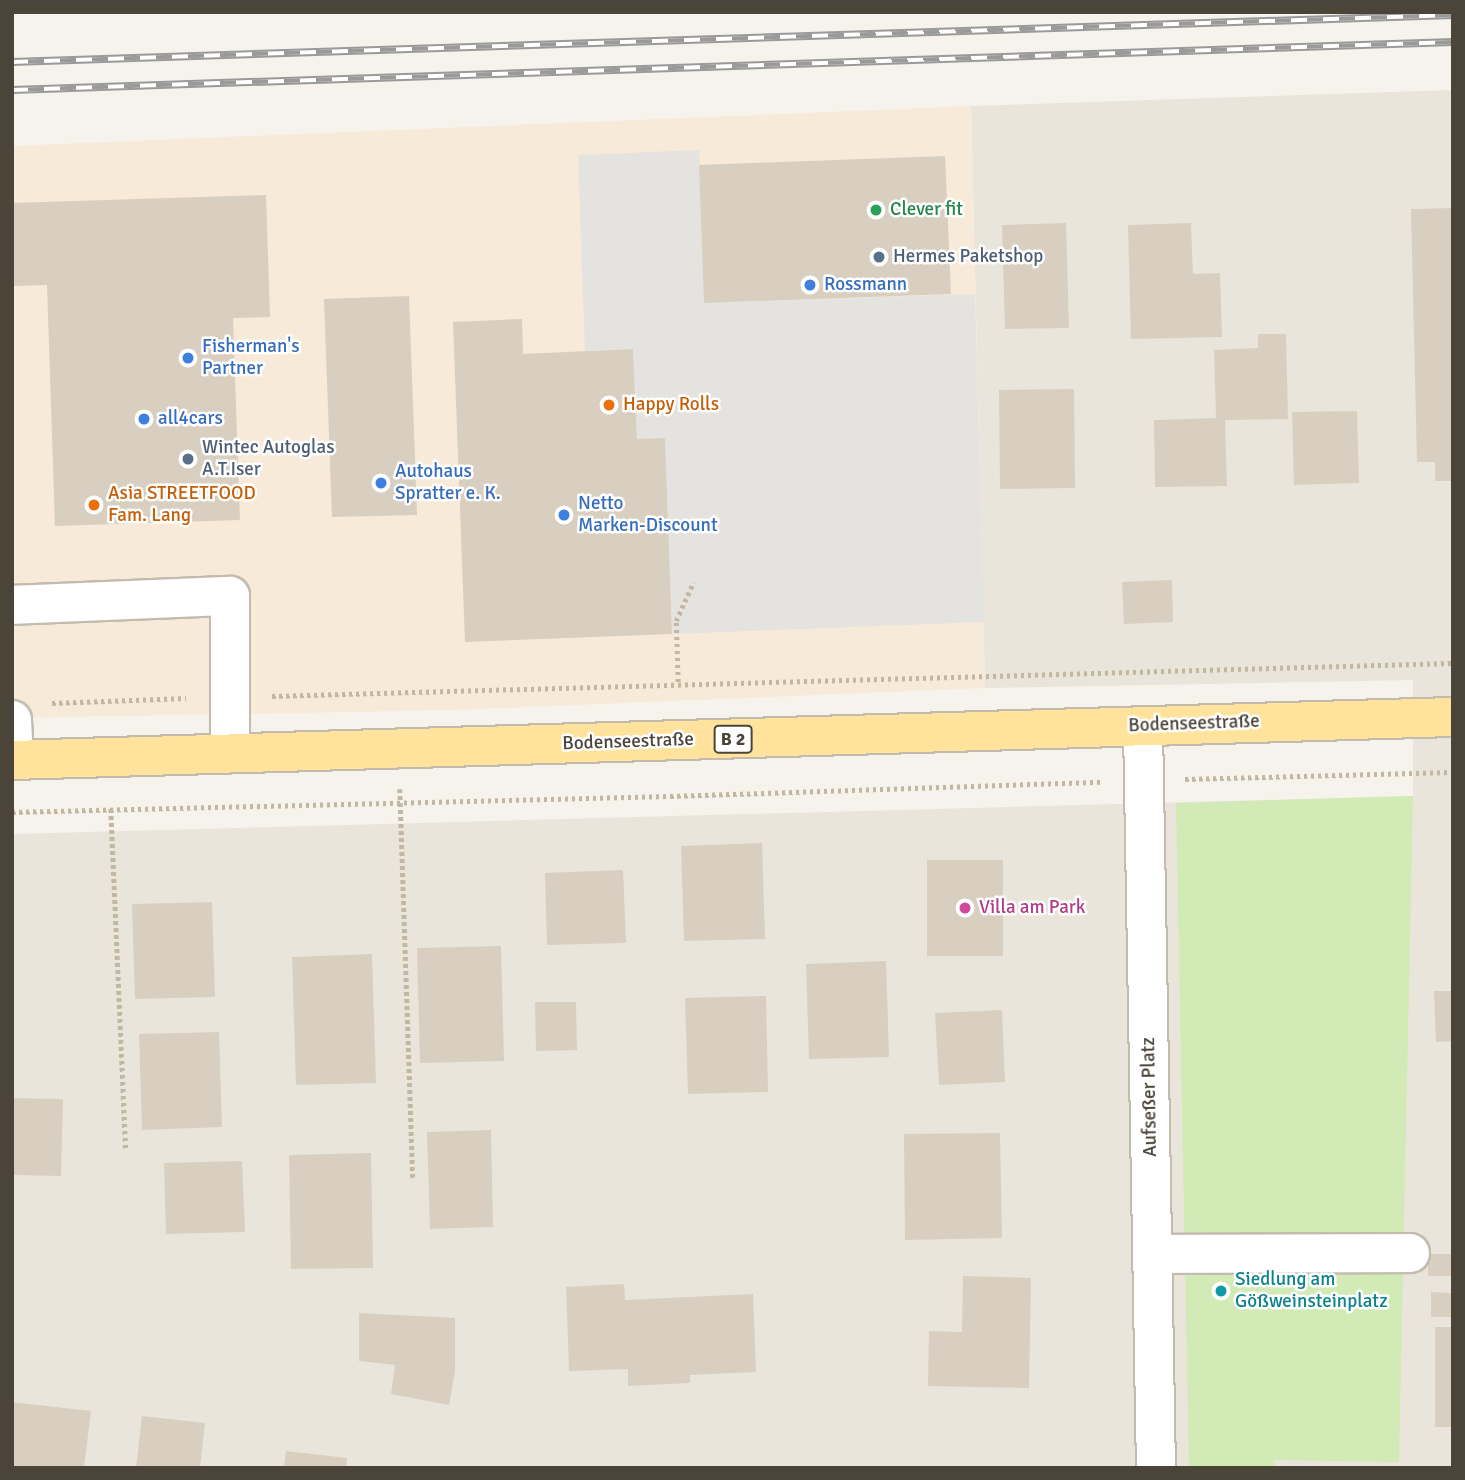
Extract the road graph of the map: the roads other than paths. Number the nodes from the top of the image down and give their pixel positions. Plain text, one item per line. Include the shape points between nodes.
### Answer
1 (12, 605) edge
2 (29, 711) edge
3 (1453, 717) edge
4 (1143, 726) junction
5 (230, 753) junction
6 (13, 760) edge
7 (1410, 1253) dead end
8 (1153, 1254) junction
9 (1156, 1468) edge

1 - 5 street via 230,596
2 - 6 street
3 - 4 main road, Bodenseestraße / B 2
4 - 5 main road, Bodenseestraße / B 2
4 - 8 street, Aufseßer Platz
5 - 6 main road, Bodenseestraße / B 2
7 - 8 street
8 - 9 street, Aufseßer Platz

